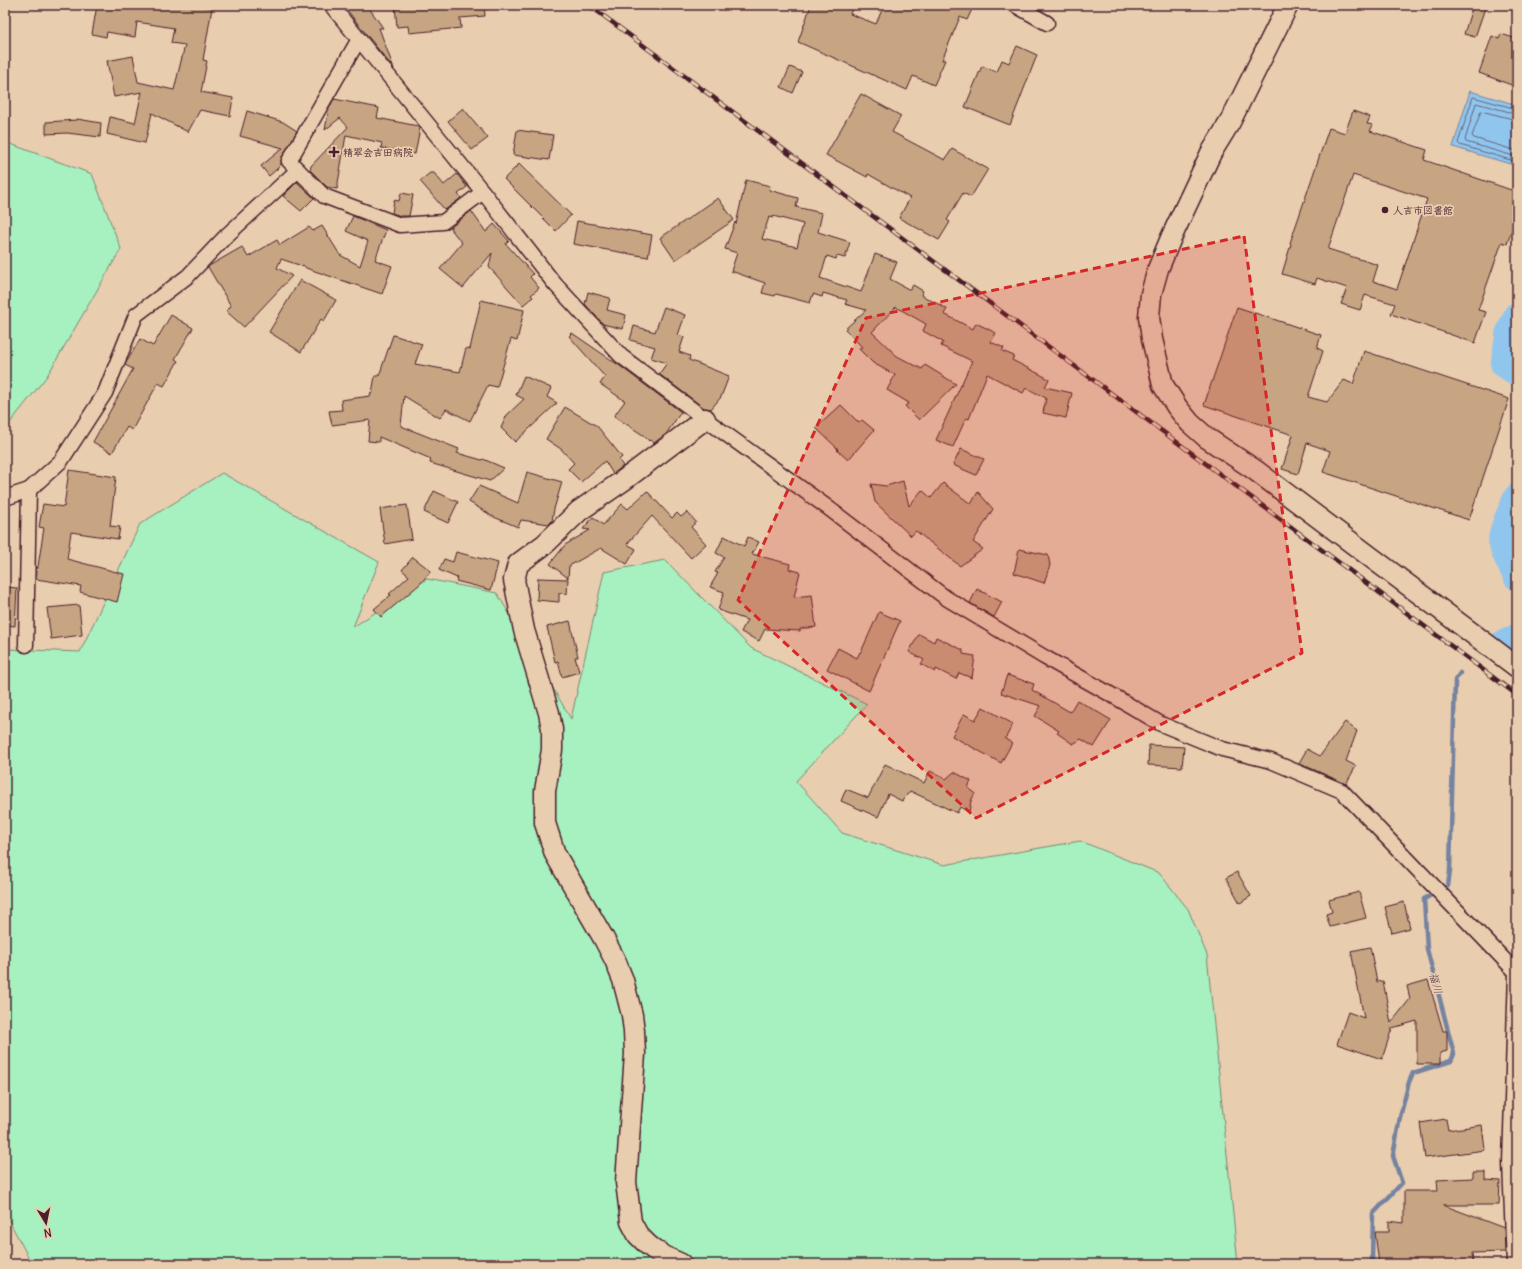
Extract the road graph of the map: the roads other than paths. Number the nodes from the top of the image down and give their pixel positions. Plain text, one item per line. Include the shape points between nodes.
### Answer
1 (331, 5) edge
2 (1015, 5) edge
3 (1288, 5) edge
4 (1047, 23) dead end
5 (359, 39) junction
6 (298, 170) junction
7 (483, 192) junction
8 (705, 419) junction
9 (29, 490) junction
10 (5, 498) edge
11 (26, 645) dead end
12 (1517, 667) edge
13 (1516, 973) edge
14 (681, 1264) edge
15 (1514, 1264) edge

1 - 5 street
2 - 4 street
3 - 12 street via 1230,122 1211,153 1158,269 1151,294 1149,318 1163,384 1190,423 1207,438 1255,470
5 - 6 street via 289,161
5 - 7 street
6 - 7 street via 324,196 400,225 443,222
6 - 9 street via 226,236 188,276 136,315 105,393 61,461
7 - 8 street via 554,283 621,356
8 - 13 street via 827,507 946,598 1044,657 1161,724 1222,749 1271,761 1342,792
8 - 14 street via 579,511 545,544 518,564 514,580 524,630 552,729 552,750 545,791 545,823 555,854 615,960 632,1015 635,1054 626,1182 631,1222 638,1235 648,1245 663,1256
9 - 10 street
9 - 11 street
13 - 15 street via 1510,1164

